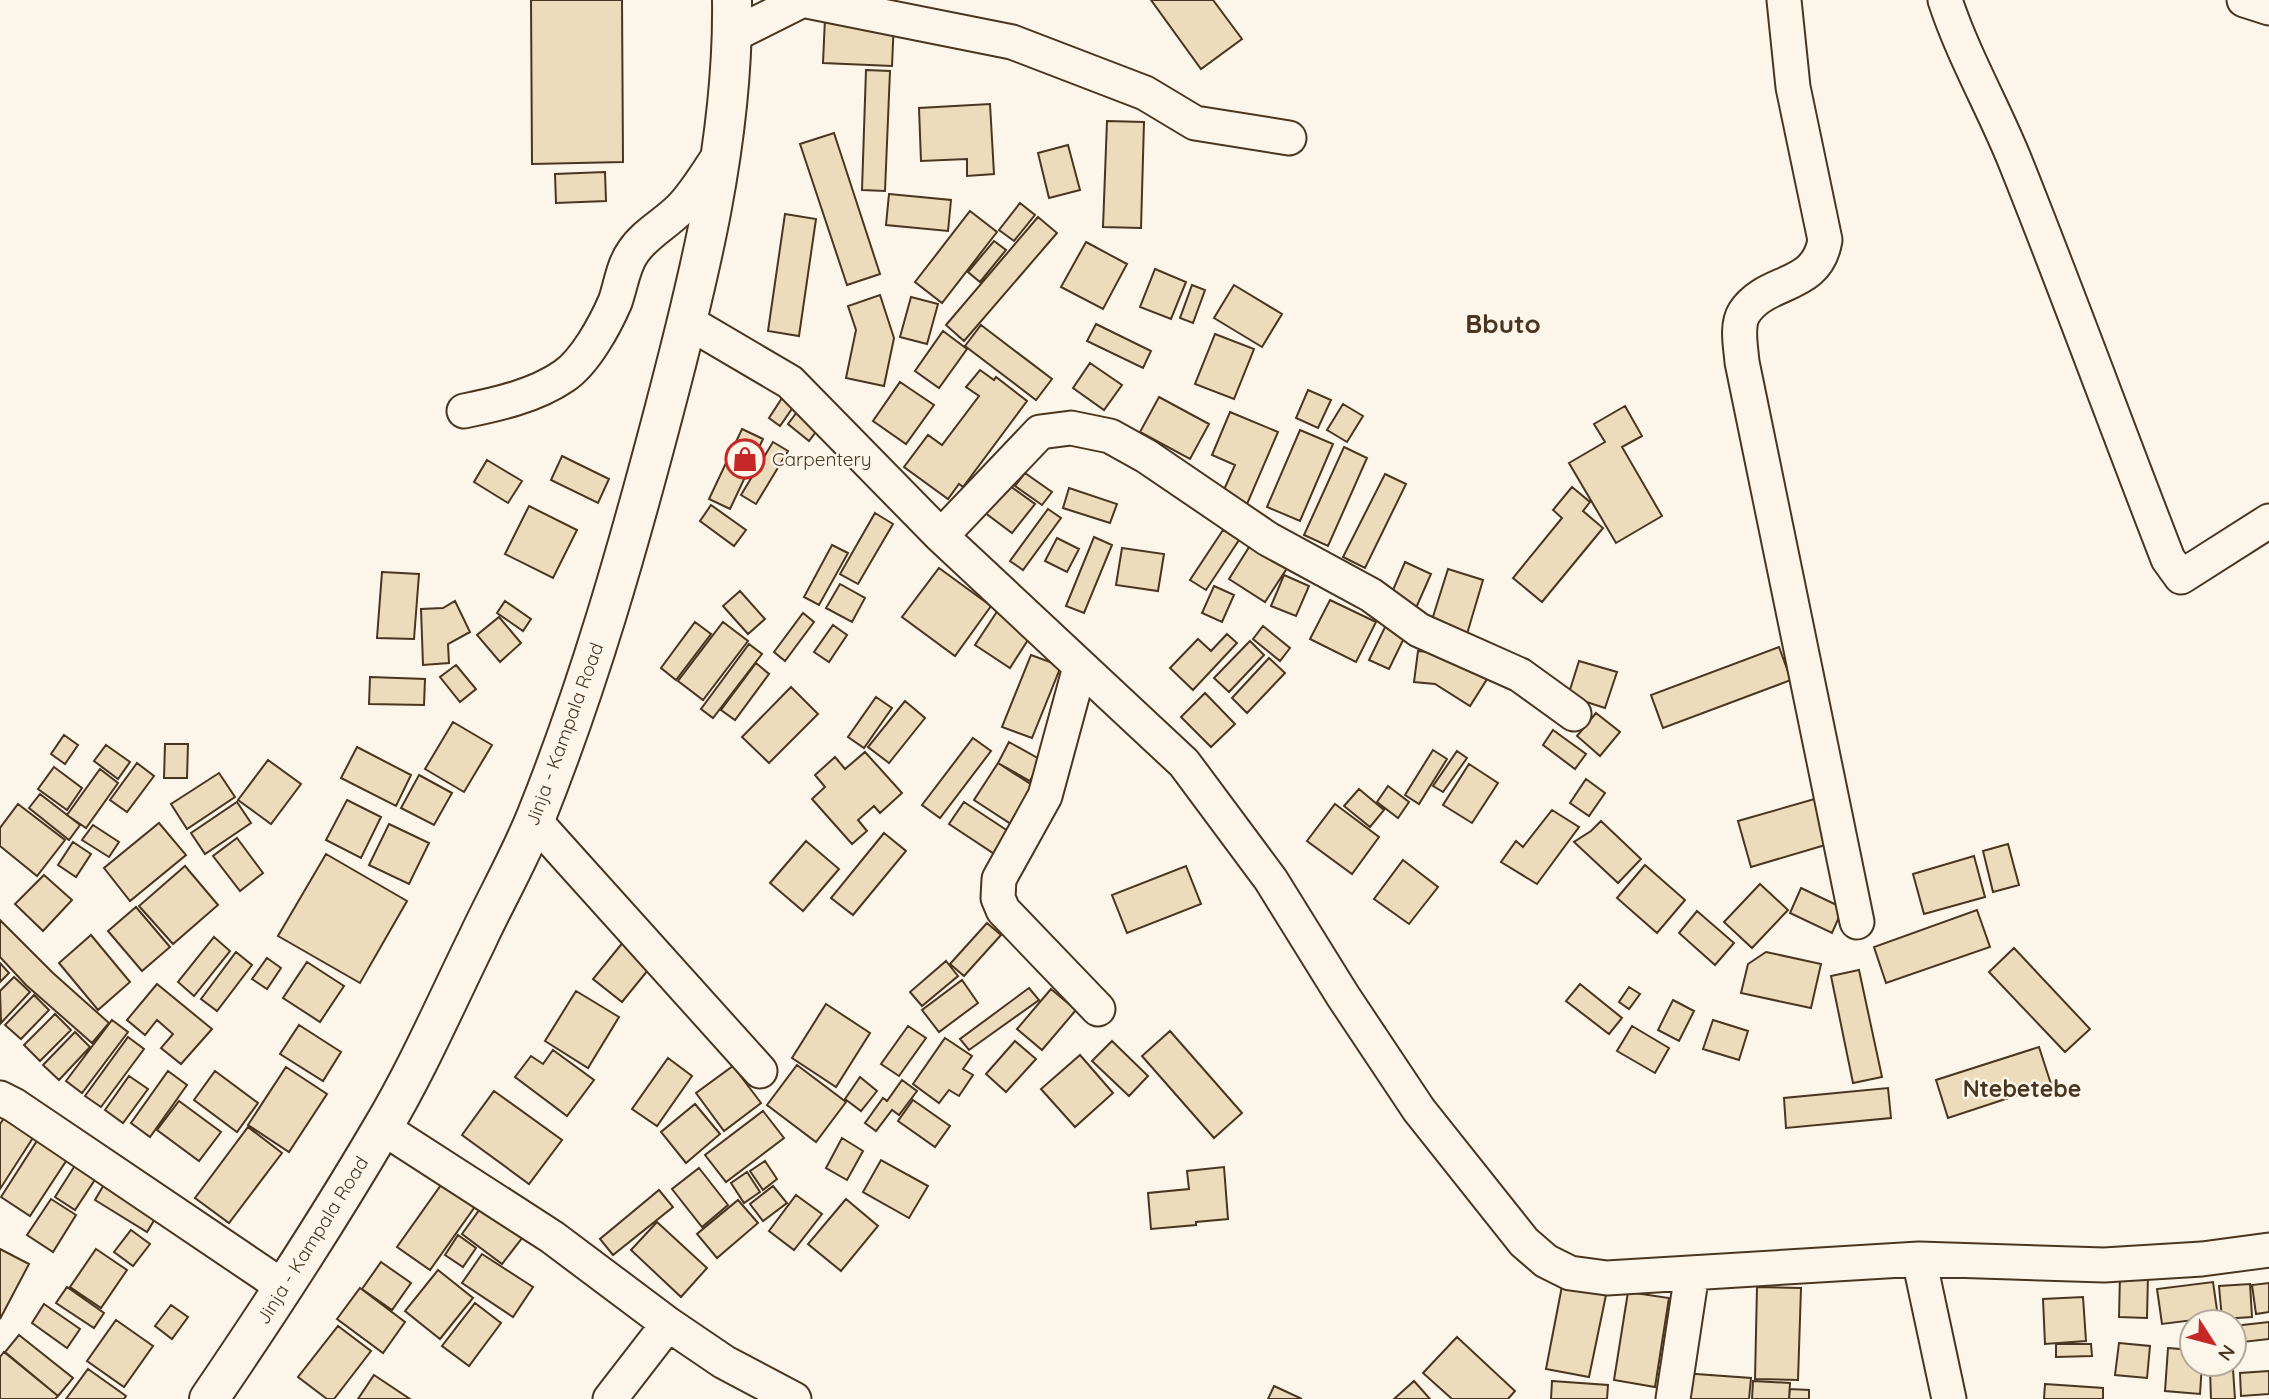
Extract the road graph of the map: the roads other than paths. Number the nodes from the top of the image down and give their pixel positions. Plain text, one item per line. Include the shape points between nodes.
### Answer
1 (803, 0) edge
2 (1784, 0) edge
3 (1945, 0) edge
4 (2244, 0) edge
5 (2269, 8) edge
6 (733, 18) edge
7 (1289, 138) dead end
8 (721, 153) junction
9 (688, 322) junction
10 (464, 411) dead end
11 (2269, 521) edge
12 (941, 536) junction
13 (1080, 667) junction
14 (1574, 714) dead end
15 (534, 820) junction
16 (1857, 922) dead end
17 (1098, 1009) dead end
18 (760, 1071) dead end
19 (0, 1098) edge
20 (383, 1128) junction
21 (2269, 1250) edge
22 (1919, 1259) junction
23 (1692, 1273) junction
24 (285, 1288) junction
25 (668, 1324) junction
26 (209, 1399) edge
27 (610, 1399) edge
28 (794, 1399) edge
29 (1673, 1399) edge
30 (1949, 1399) edge

1 - 6 street
1 - 7 street via 1012,42 1145,93 1195,123
2 - 16 street via 1789,63 1825,240 1814,268 1760,298 1744,313 1740,338
3 - 11 street via 2047,240 2168,558 2181,577
4 - 5 street
6 - 8 highway, Jinja - Kampala Road
8 - 9 highway, Jinja - Kampala Road
8 - 10 street via 680,208 628,258 605,322 566,375 532,393
9 - 12 street via 790,382
9 - 15 highway, Jinja - Kampala Road via 634,528 586,681
12 - 13 street
12 - 14 street via 1040,432 1071,428 1110,436 1268,539 1371,595 1419,630 1520,675
13 - 17 street via 1045,796 999,879 998,898 1003,910
13 - 23 street via 1184,763 1271,880 1419,1110 1524,1242 1570,1273 1607,1278
15 - 18 street
15 - 20 highway, Jinja - Kampala Road
19 - 24 street
20 - 24 highway, Jinja - Kampala Road
20 - 25 street via 552,1237
21 - 22 street via 2104,1265
22 - 23 street
22 - 30 street
23 - 29 street
24 - 26 highway, Jinja - Kampala Road
25 - 27 street
25 - 28 street via 724,1362

